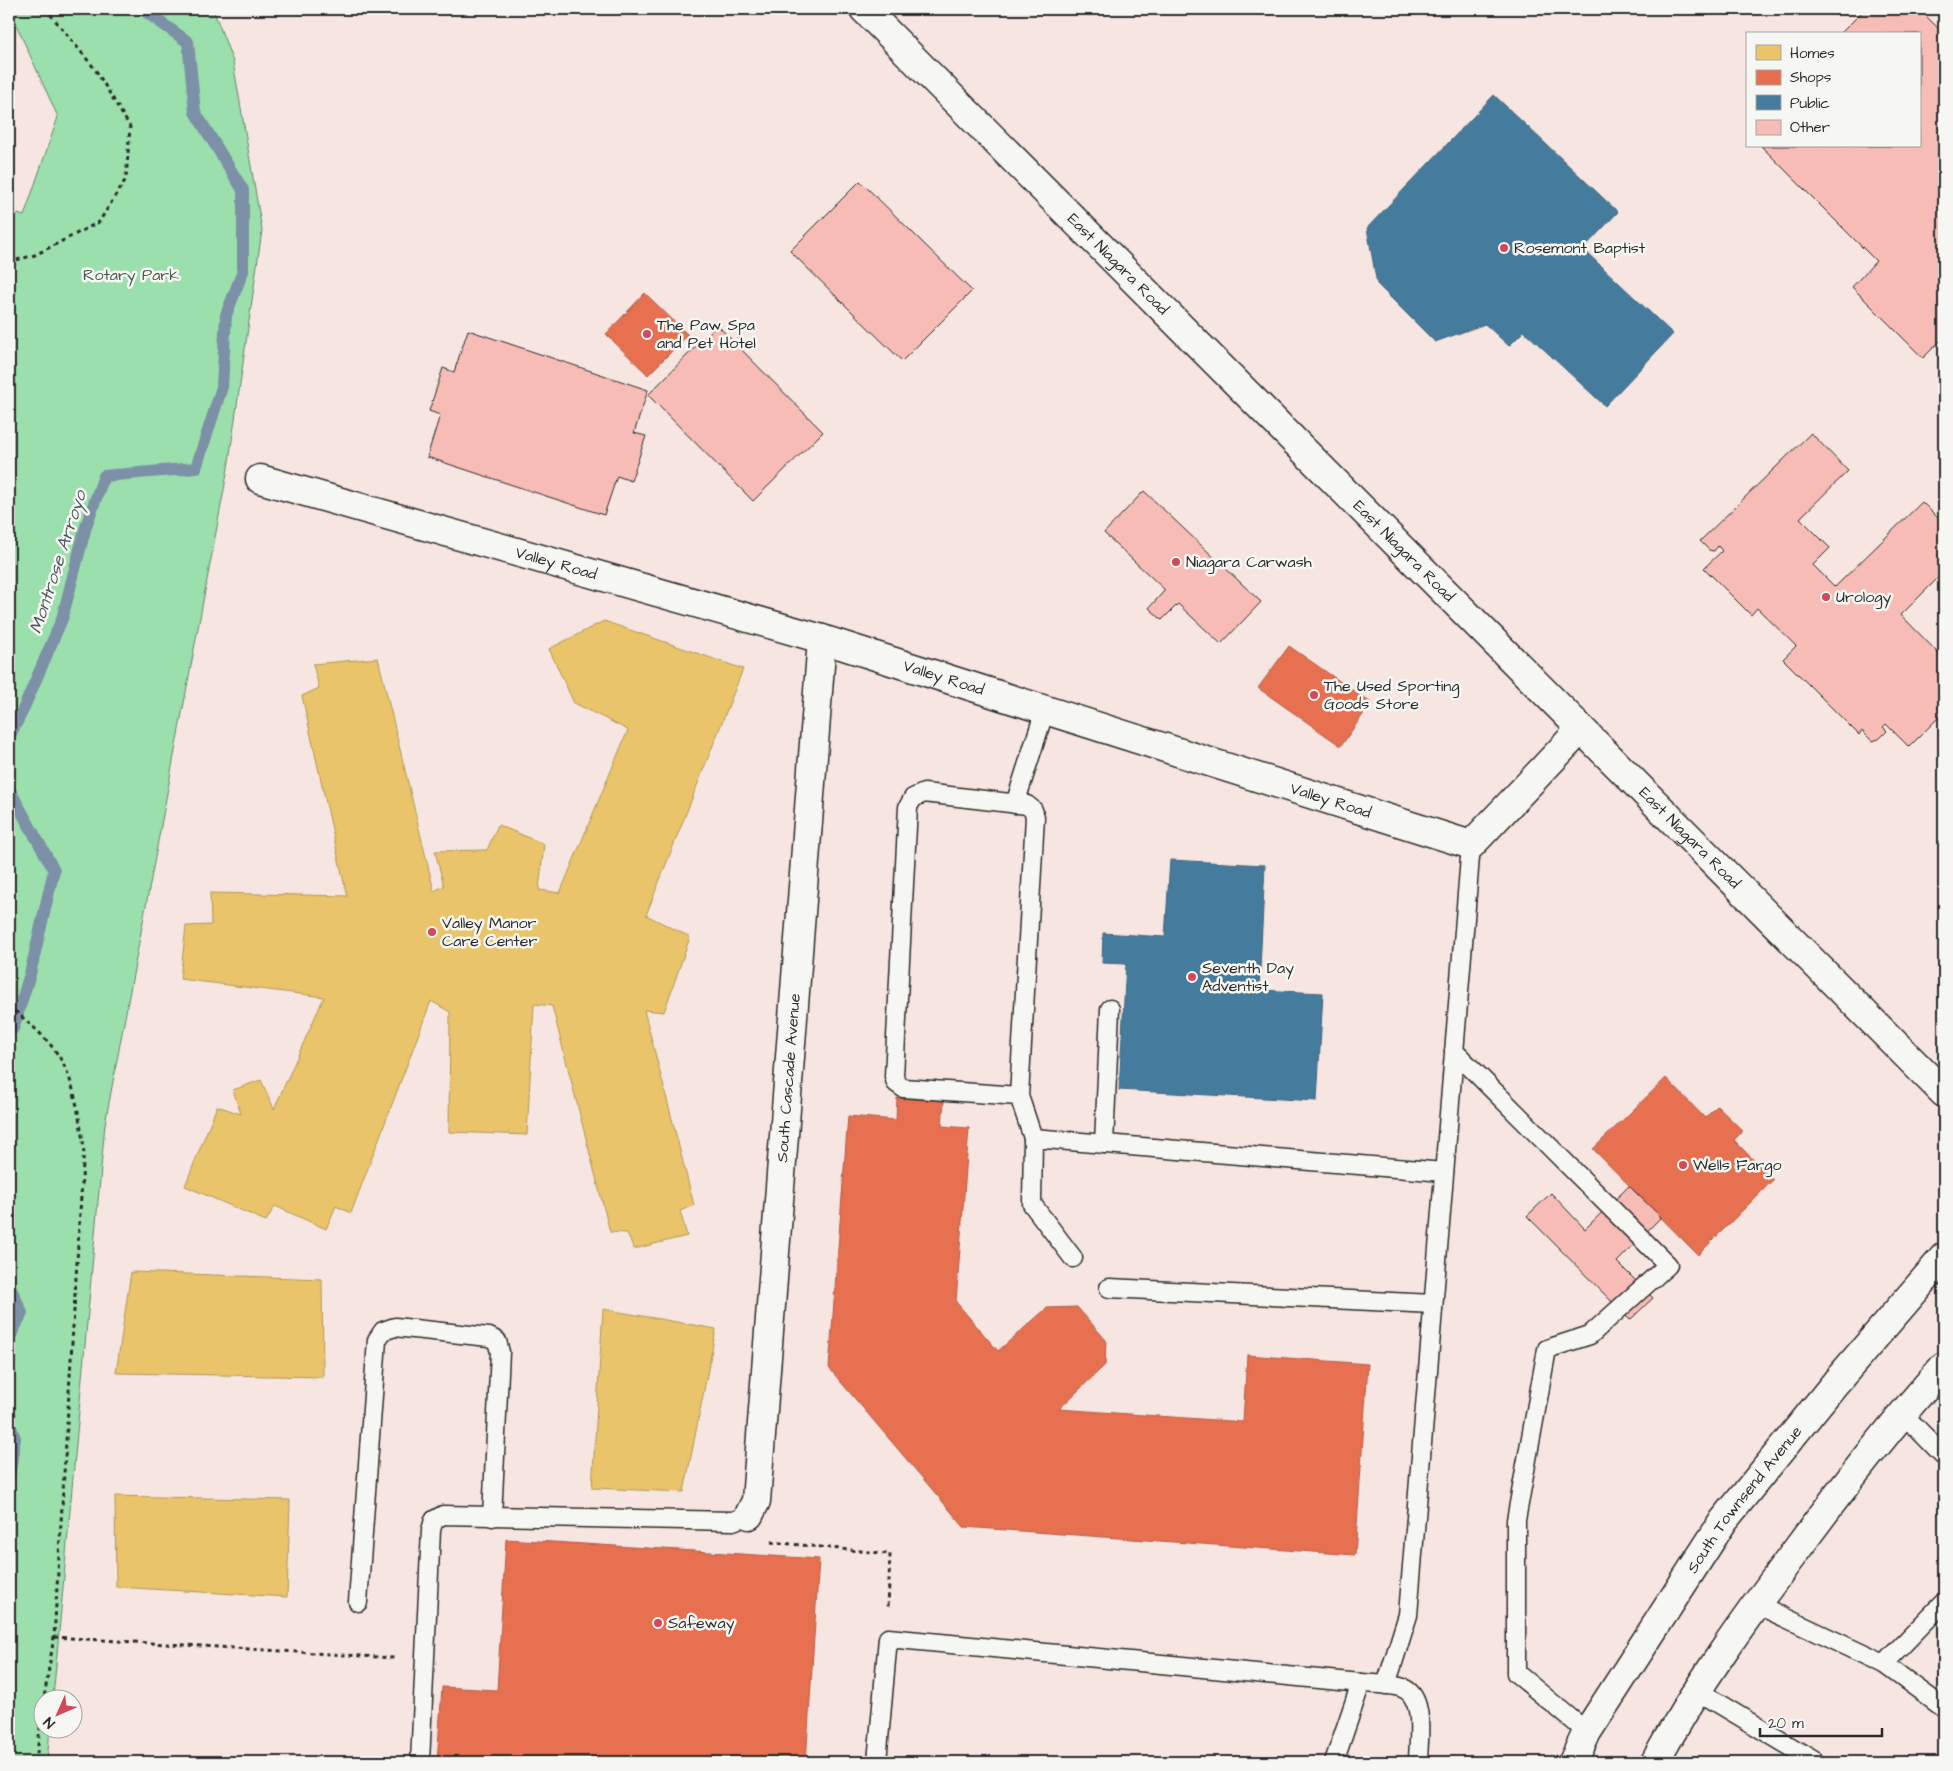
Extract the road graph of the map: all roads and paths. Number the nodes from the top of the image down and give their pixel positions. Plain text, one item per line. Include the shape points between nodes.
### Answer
1 (46, 9) edge
2 (864, 9) edge
3 (9, 262) edge
4 (260, 479) dead end
5 (822, 639) junction
6 (1045, 710) junction
7 (1581, 729) junction
8 (1015, 804) junction
9 (1471, 845) junction
10 (9, 1006) edge
11 (1110, 1009) dead end
12 (1454, 1051) junction
13 (1944, 1093) edge
14 (1019, 1096) junction
15 (1033, 1138) junction
16 (1104, 1144) junction
17 (1444, 1172) junction
18 (1944, 1257) edge
19 (1073, 1258) dead end
20 (1109, 1288) dead end
21 (1433, 1304) junction
22 (1944, 1366) edge
23 (1902, 1412) junction
24 (1944, 1456) edge
25 (749, 1515) joint
26 (492, 1516) junction
27 (761, 1541) dead end
28 (358, 1602) dead end
29 (1944, 1602) edge
30 (1756, 1604) junction
31 (888, 1612) dead end
32 (54, 1637) junction
33 (403, 1658) dead end
34 (1884, 1664) junction
35 (1361, 1683) junction
36 (1386, 1685) junction
37 (46, 1688) edge
38 (1696, 1690) junction
39 (1944, 1708) edge
40 (1587, 1732) junction
41 (39, 1738) edge
42 (36, 1762) edge
43 (420, 1762) edge
44 (877, 1762) edge
45 (1334, 1762) edge
46 (1418, 1762) edge
47 (1573, 1762) edge
48 (1655, 1762) edge
49 (1816, 1762) edge

1 - 3 path via 95,69 130,127 126,178 99,222 35,255
2 - 7 main road, East Niagara Road
4 - 5 main road, Valley Road
5 - 6 main road, Valley Road
5 - 25 main road, South Cascade Avenue via 756,1500
6 - 8 lane
6 - 9 main road, Valley Road
7 - 9 main road
7 - 13 main road, East Niagara Road
8 - 14 lane via 1027,805 1035,817
8 - 14 lane via 924,792 912,798 908,807 894,1076 896,1083 903,1088
9 - 12 lane
10 - 32 path via 55,1050 73,1088 84,1147
11 - 16 lane
12 - 17 lane
12 - 40 lane via 1668,1265 1590,1334 1547,1349 1516,1520 1516,1673
14 - 15 lane
15 - 16 lane
15 - 19 lane via 1032,1204
16 - 17 lane
17 - 21 lane
18 - 40 main road, South Townsend Avenue via 1836,1382 1724,1520
20 - 21 lane
21 - 36 lane via 1408,1615
22 - 23 main road
23 - 24 lane
23 - 30 main road
25 - 26 lane via 733,1521
26 - 28 lane via 500,1352 497,1341 489,1337 395,1327 383,1331 377,1340
26 - 43 lane via 443,1516 434,1520 431,1530
27 - 31 path via 890,1554
29 - 34 lane
30 - 34 lane
30 - 38 main road
32 - 33 path
32 - 37 path
34 - 39 lane
35 - 36 lane
35 - 44 lane via 888,1638
35 - 45 lane
36 - 46 lane via 1402,1687 1413,1695 1418,1709
38 - 48 main road
38 - 49 lane
40 - 47 main road, South Townsend Avenue
41 - 42 path

